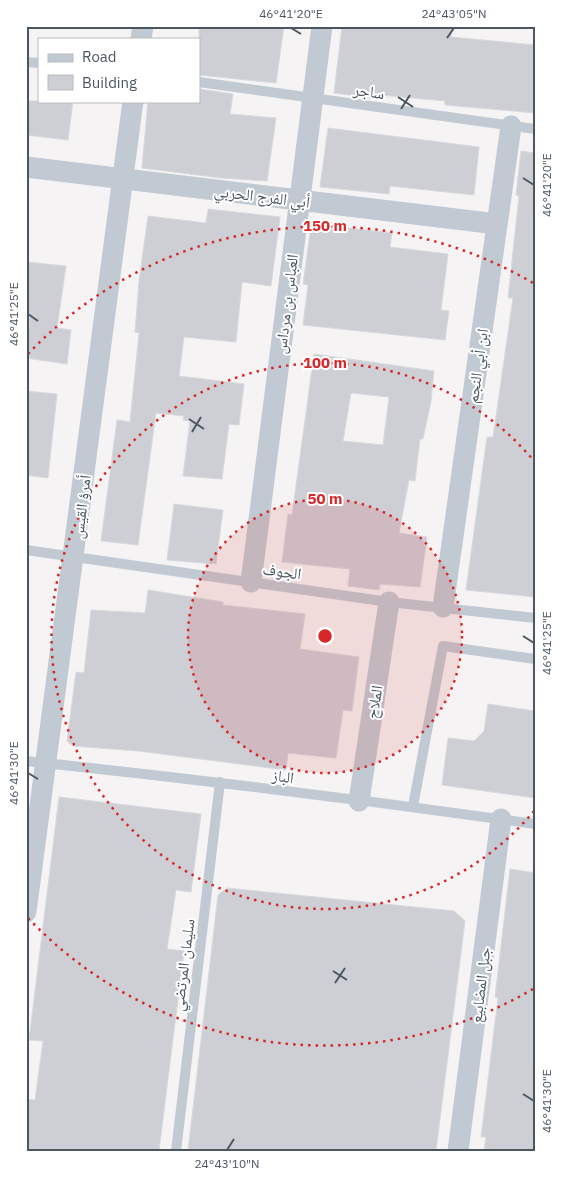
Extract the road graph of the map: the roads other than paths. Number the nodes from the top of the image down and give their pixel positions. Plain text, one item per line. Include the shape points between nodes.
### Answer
1 (322, 26) edge
2 (200, 82) edge
3 (312, 99) junction
4 (133, 102) edge
5 (511, 126) junction
6 (535, 129) edge
7 (26, 167) edge
8 (122, 180) junction
9 (299, 200) junction
10 (497, 224) junction
11 (26, 550) edge
12 (74, 556) junction
13 (252, 582) junction
14 (389, 602) junction
15 (443, 607) junction
16 (535, 618) edge
17 (535, 659) edge
18 (37, 762) edge
19 (220, 782) junction
20 (359, 801) junction
21 (413, 806) junction
22 (502, 819) junction
23 (535, 824) edge
24 (26, 912) edge
25 (176, 1151) edge
26 (458, 1151) edge

1 - 3 street, العباس بن مرداس
2 - 3 lane, ساجر
3 - 5 lane, ساجر
3 - 9 street, العباس بن مرداس
4 - 8 street, أمرؤ القيس
5 - 6 lane, ساجر
5 - 10 street, ابن أبي النجم
7 - 8 street, أبي الفرج الحربي
8 - 9 street, أبي الفرج الحربي
8 - 12 street, أمرؤ القيس
9 - 10 street, أبي الفرج الحربي
9 - 13 street, العباس بن مرداس
10 - 15 street, ابن أبي النجم
11 - 12 lane, الجوف
12 - 13 lane, الجوف
12 - 18 street, أمرؤ القيس
13 - 14 lane, الجوف
14 - 15 lane, الجوف
14 - 20 street, الملاح
15 - 16 lane, الجوف
17 - 21 lane via 443,646
18 - 19 lane, الباز
18 - 24 street, أمرؤ القيس
19 - 20 lane, الباز
19 - 25 lane, سليمان المرتضي
20 - 21 lane, الباز
21 - 22 lane, الباز
22 - 23 lane, الباز
22 - 26 street, جبل المضابيع

